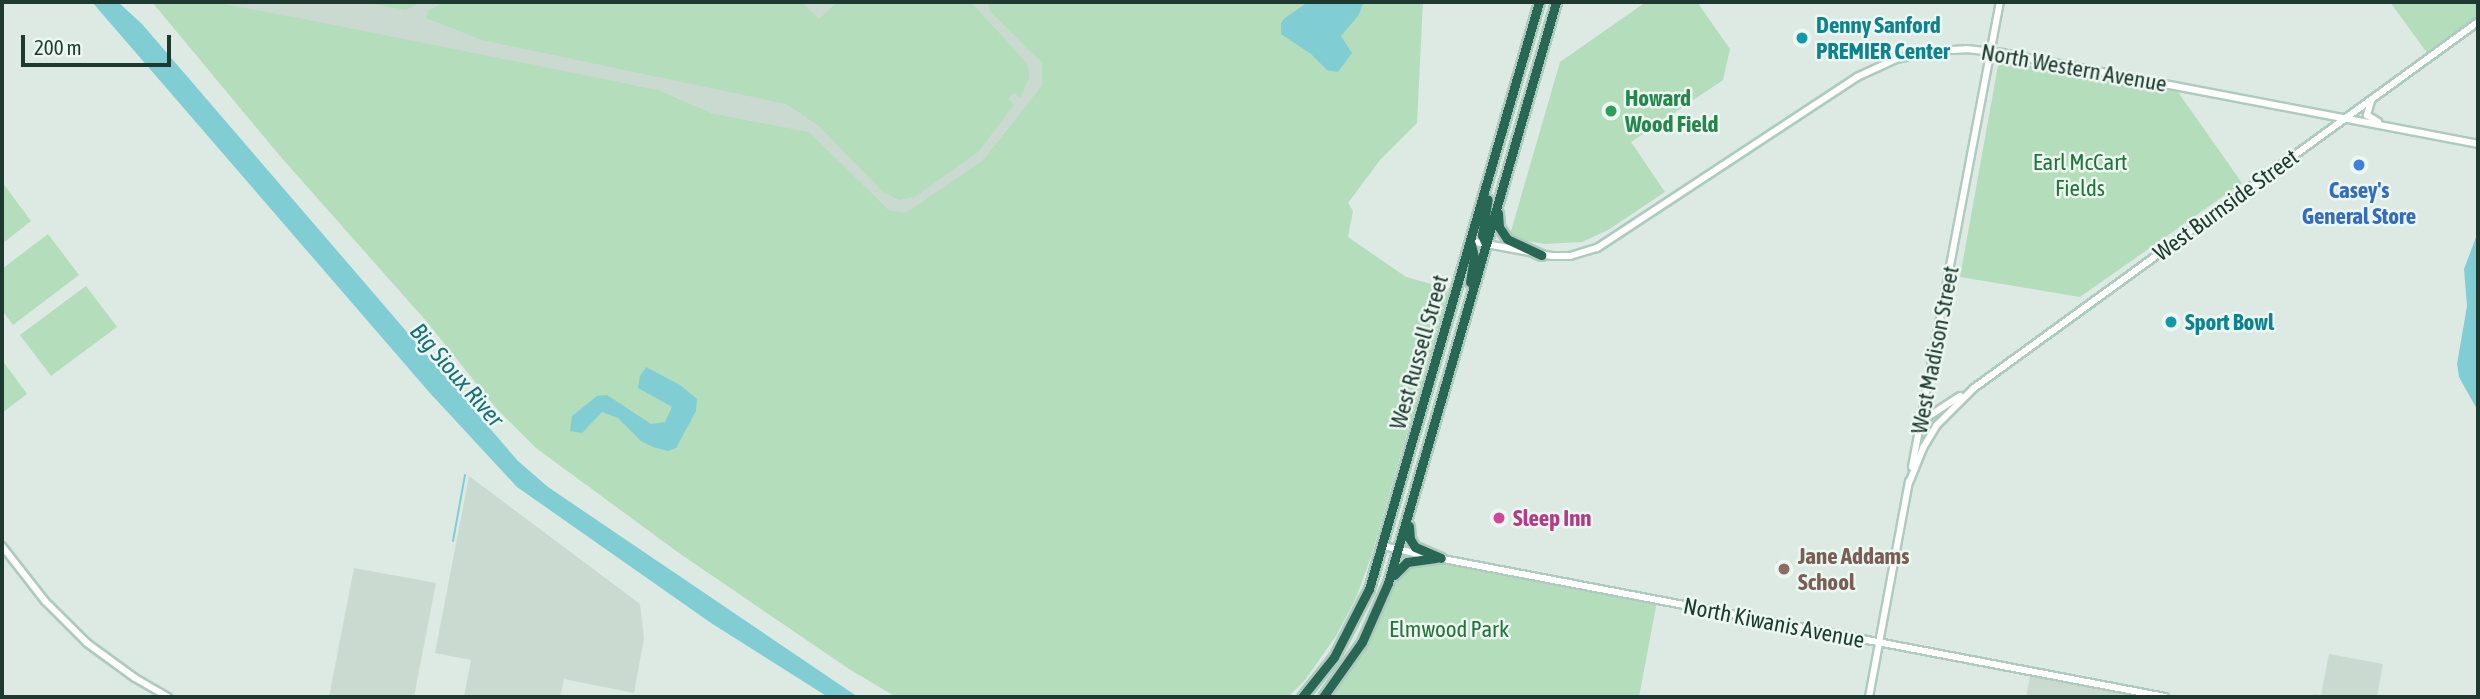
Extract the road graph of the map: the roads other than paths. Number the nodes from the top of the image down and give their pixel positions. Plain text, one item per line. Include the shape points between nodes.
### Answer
1 (1539, 2) edge
2 (1556, 2) edge
3 (2000, 2) edge
4 (2478, 22) edge
5 (1991, 51) junction
6 (2374, 98) junction
7 (2346, 119) junction
8 (2389, 127) junction
9 (2478, 144) edge
10 (1494, 159) junction
11 (1504, 184) junction
12 (1470, 241) junction
13 (1486, 244) junction
14 (1541, 255) junction
15 (1466, 315) junction
16 (1974, 388) junction
17 (1920, 422) junction
18 (1909, 483) junction
19 (1415, 492) junction
20 (2, 546) edge
21 (1383, 546) junction
22 (1398, 550) junction
23 (1441, 558) junction
24 (1385, 593) junction
25 (1880, 643) junction
26 (168, 697) edge
27 (1302, 697) edge
28 (1323, 697) edge
29 (1869, 697) edge
30 (2165, 697) edge

1 - 10 highway, West Russell Street
2 - 11 highway, West Russell Street
3 - 5 main road, West Madison Street
4 - 6 main road, West Burnside Street
5 - 7 main road, North Western Avenue
5 - 14 main road, North Western Avenue via 1933,51 1881,65 1841,86 1604,245 1570,256
5 - 17 main road, West Madison Street
6 - 7 main road, West Burnside Street
6 - 8 main road via 2367,115
7 - 8 main road, North Western Avenue
7 - 16 main road, West Burnside Street
8 - 9 main road, North Western Avenue
10 - 12 highway, West Russell Street
10 - 13 highway via 1482,230
11 - 13 highway, West Russell Street
11 - 14 highway via 1498,217 1501,233
12 - 13 main road, North Western Avenue
12 - 15 highway via 1474,257
12 - 21 highway, West Russell Street
13 - 14 main road, North Western Avenue
13 - 15 highway, West Russell Street
15 - 19 highway, West Russell Street
16 - 17 main road, West Burnside Street
16 - 18 main road, West Burnside Street via 1932,432
17 - 18 main road, West Madison Street
18 - 25 main road, West Madison Street
19 - 22 highway, West Russell Street
19 - 23 highway via 1410,539 1415,547
20 - 26 main road via 45,601 87,643
21 - 22 main road, North Kiwanis Avenue
21 - 27 highway, West Russell Street via 1353,626 1325,671
22 - 23 main road, North Kiwanis Avenue
22 - 24 highway, West Russell Street
23 - 24 highway via 1404,563
23 - 25 main road, North Kiwanis Avenue
24 - 28 highway, West Russell Street via 1362,642
25 - 29 main road, West Madison Street
25 - 30 main road, North Kiwanis Avenue

